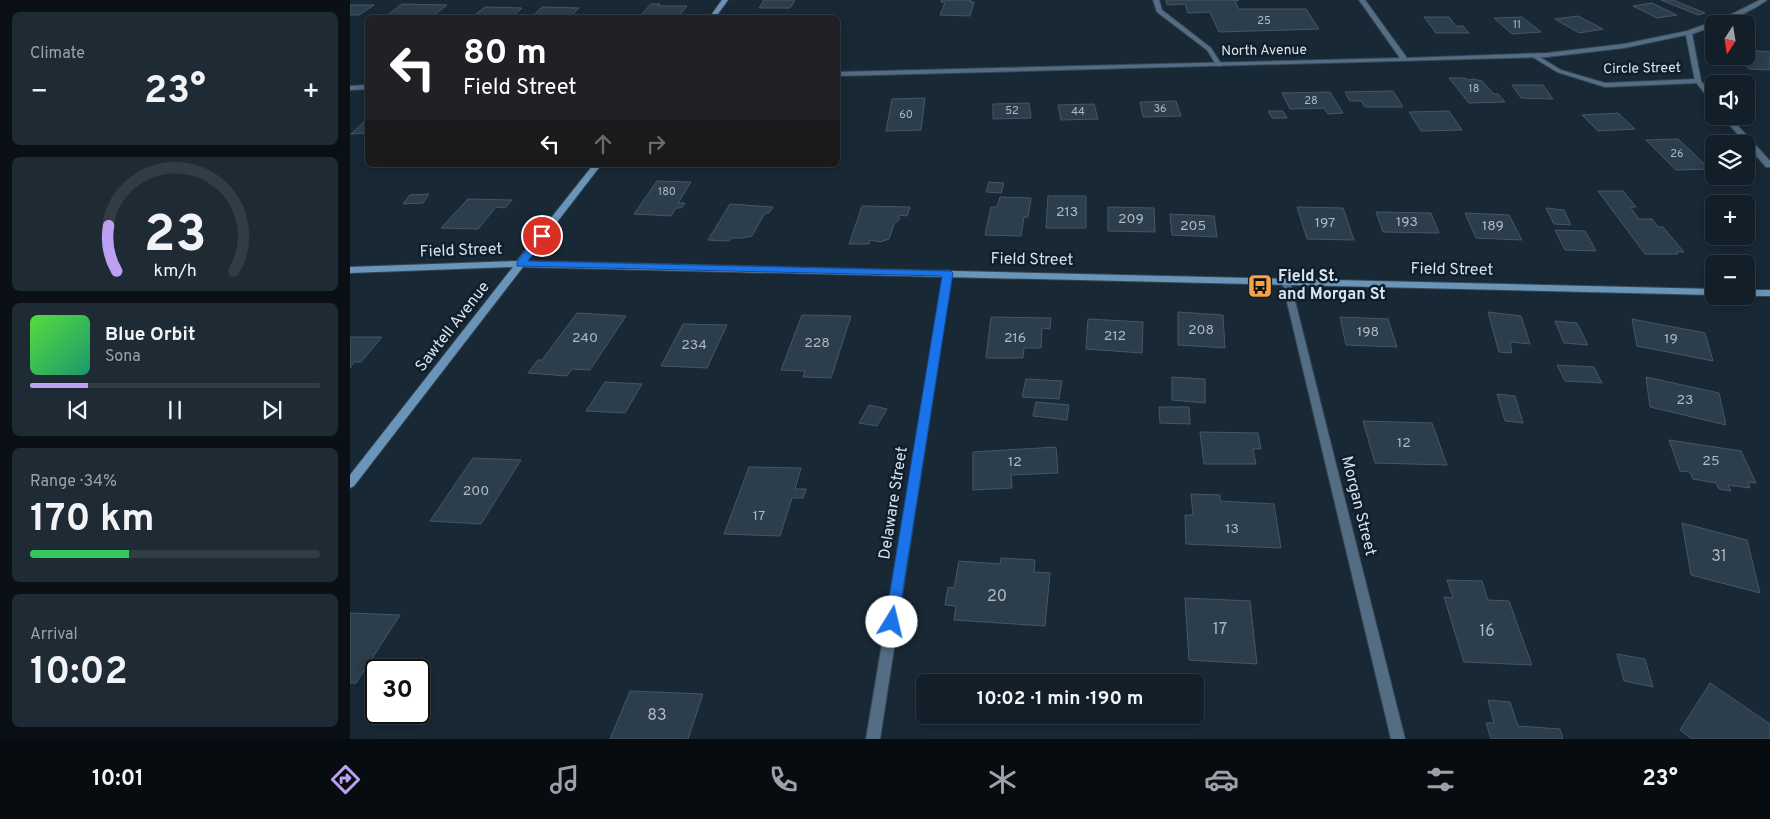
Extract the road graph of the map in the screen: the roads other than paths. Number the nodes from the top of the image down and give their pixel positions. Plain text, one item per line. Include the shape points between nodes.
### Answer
1 (725, 0) edge
2 (1156, 0) edge
3 (1362, 0) edge
4 (1764, 0) edge
5 (714, 15) edge
6 (1689, 33) junction
7 (1533, 55) junction
8 (1405, 60) junction
9 (1219, 65) junction
10 (840, 74) edge
11 (1698, 81) junction
12 (365, 87) edge
13 (350, 88) edge
14 (1705, 90) edge
15 (1733, 125) edge
16 (1769, 165) dead end
17 (595, 167) edge
18 (520, 264) junction
19 (350, 270) edge
20 (948, 273) junction
21 (1286, 281) junction
22 (1705, 292) edge
23 (1755, 293) edge
24 (1770, 294) edge
25 (350, 483) edge
26 (873, 739) edge
27 (1398, 739) edge

1 - 5 street
2 - 9 street via 1158,11 1209,49
3 - 8 street
4 - 6 street
6 - 7 street, North Avenue via 1624,46
6 - 11 street, Circle Street
7 - 8 street, North Avenue
7 - 11 street, Circle Street via 1559,71 1604,85
8 - 9 street, North Avenue
9 - 10 street, North Avenue
11 - 14 street, Circle Street
12 - 13 street
15 - 16 street
17 - 18 street, Sawtell Avenue
18 - 19 street, Field Street
18 - 20 street, Field Street
18 - 25 street, Sawtell Avenue
20 - 21 street, Field Street
20 - 26 street, Delaware Street
21 - 22 street, Field Street
21 - 27 street, Morgan Street
23 - 24 street

